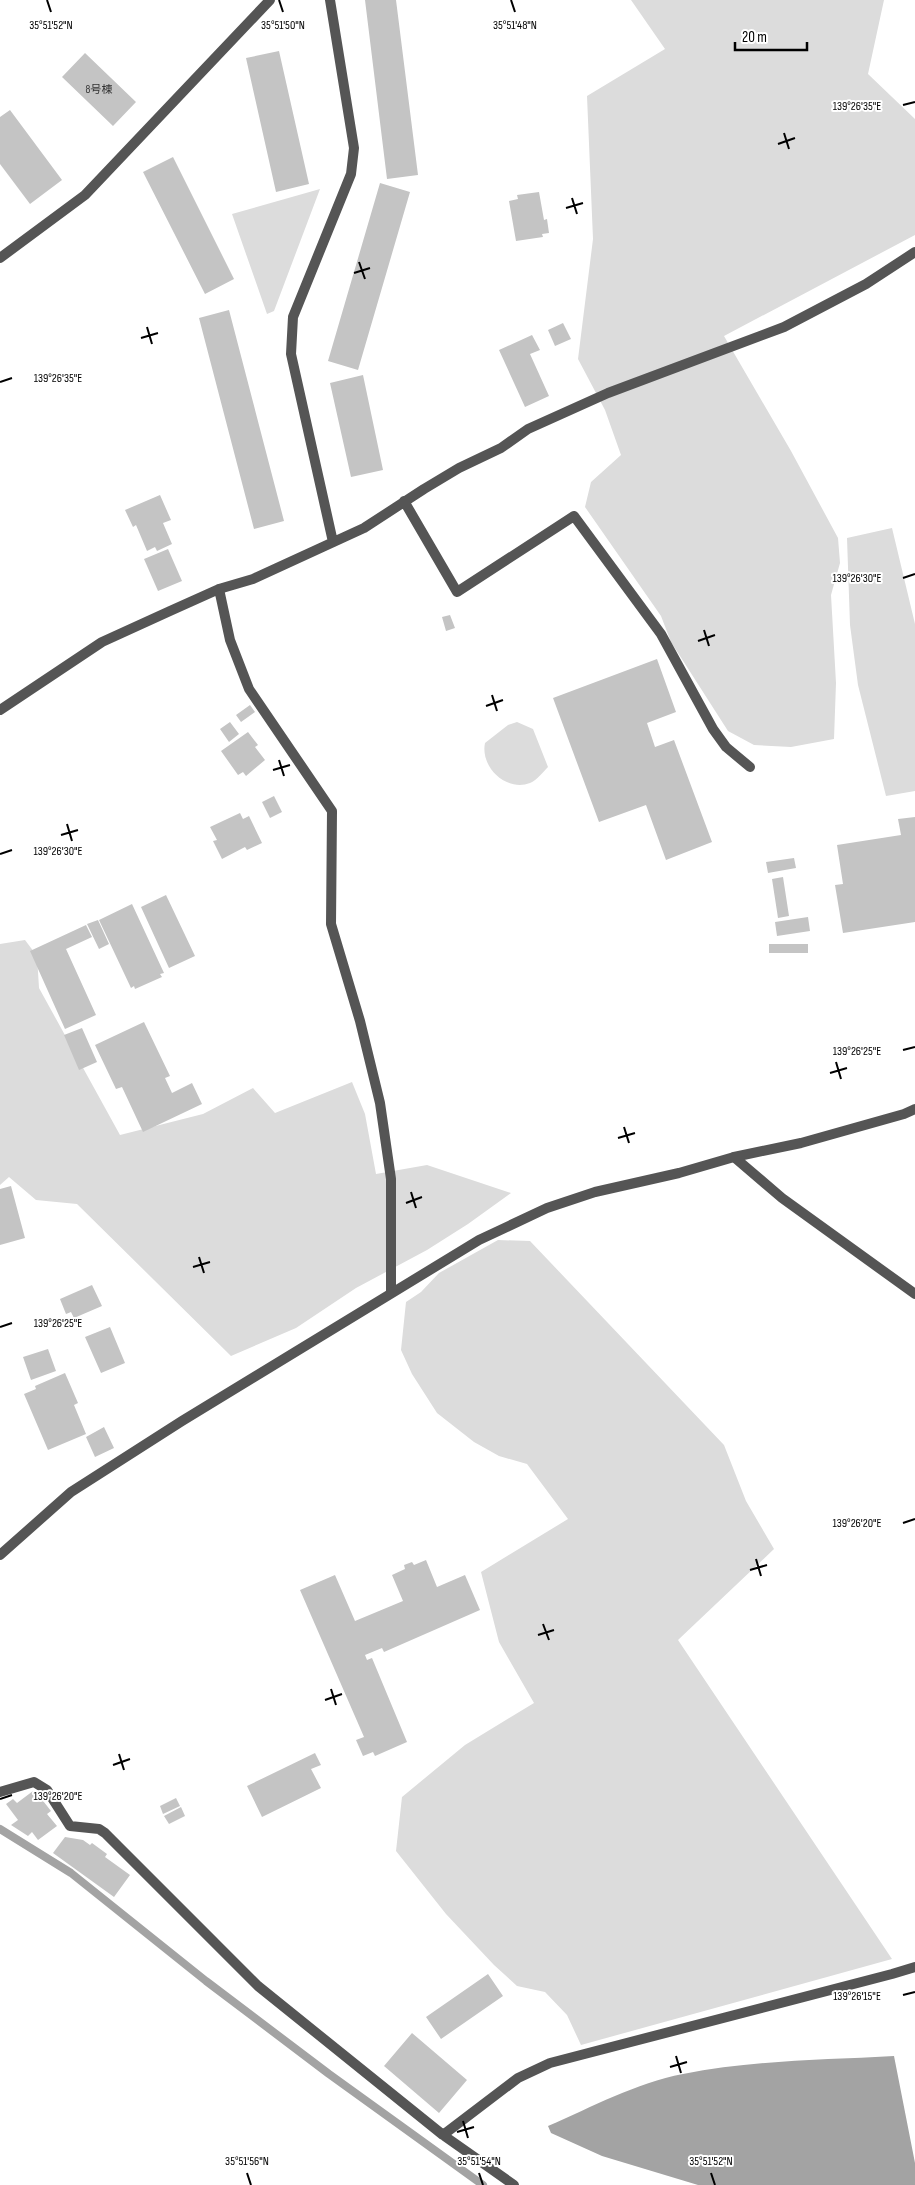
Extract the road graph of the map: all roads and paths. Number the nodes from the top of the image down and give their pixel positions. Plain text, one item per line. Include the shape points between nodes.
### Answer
1 (270, 0) edge
2 (330, 0) edge
3 (915, 252) edge
4 (0, 258) edge
5 (404, 501) junction
6 (333, 542) junction
7 (219, 589) junction
8 (0, 710) edge
9 (750, 767) dead end
10 (915, 1108) edge
11 (734, 1157) junction
12 (391, 1293) junction
13 (915, 1294) edge
14 (0, 1555) edge
15 (0, 1792) edge
16 (915, 1967) edge
17 (443, 2135) junction
18 (514, 2185) edge

1 - 4 street via 85,195
2 - 6 street via 354,148 351,174 292,317 291,354
3 - 5 street via 866,284 784,328 608,393 528,429 501,448 459,468
5 - 6 street via 364,528
5 - 9 street via 457,592 574,516 661,634 713,729 726,747
6 - 7 street via 253,579
7 - 8 street via 102,642
7 - 12 street via 230,640 249,689 332,811 331,924 380,1103 391,1179
10 - 11 street via 904,1114 801,1143
11 - 12 street via 595,1192 547,1208 480,1240
11 - 13 street via 782,1198
12 - 14 street via 70,1492
15 - 17 street via 34,1782 47,1790 70,1826 105,1832 258,1986
16 - 17 street via 550,2063 518,2078
17 - 18 street

